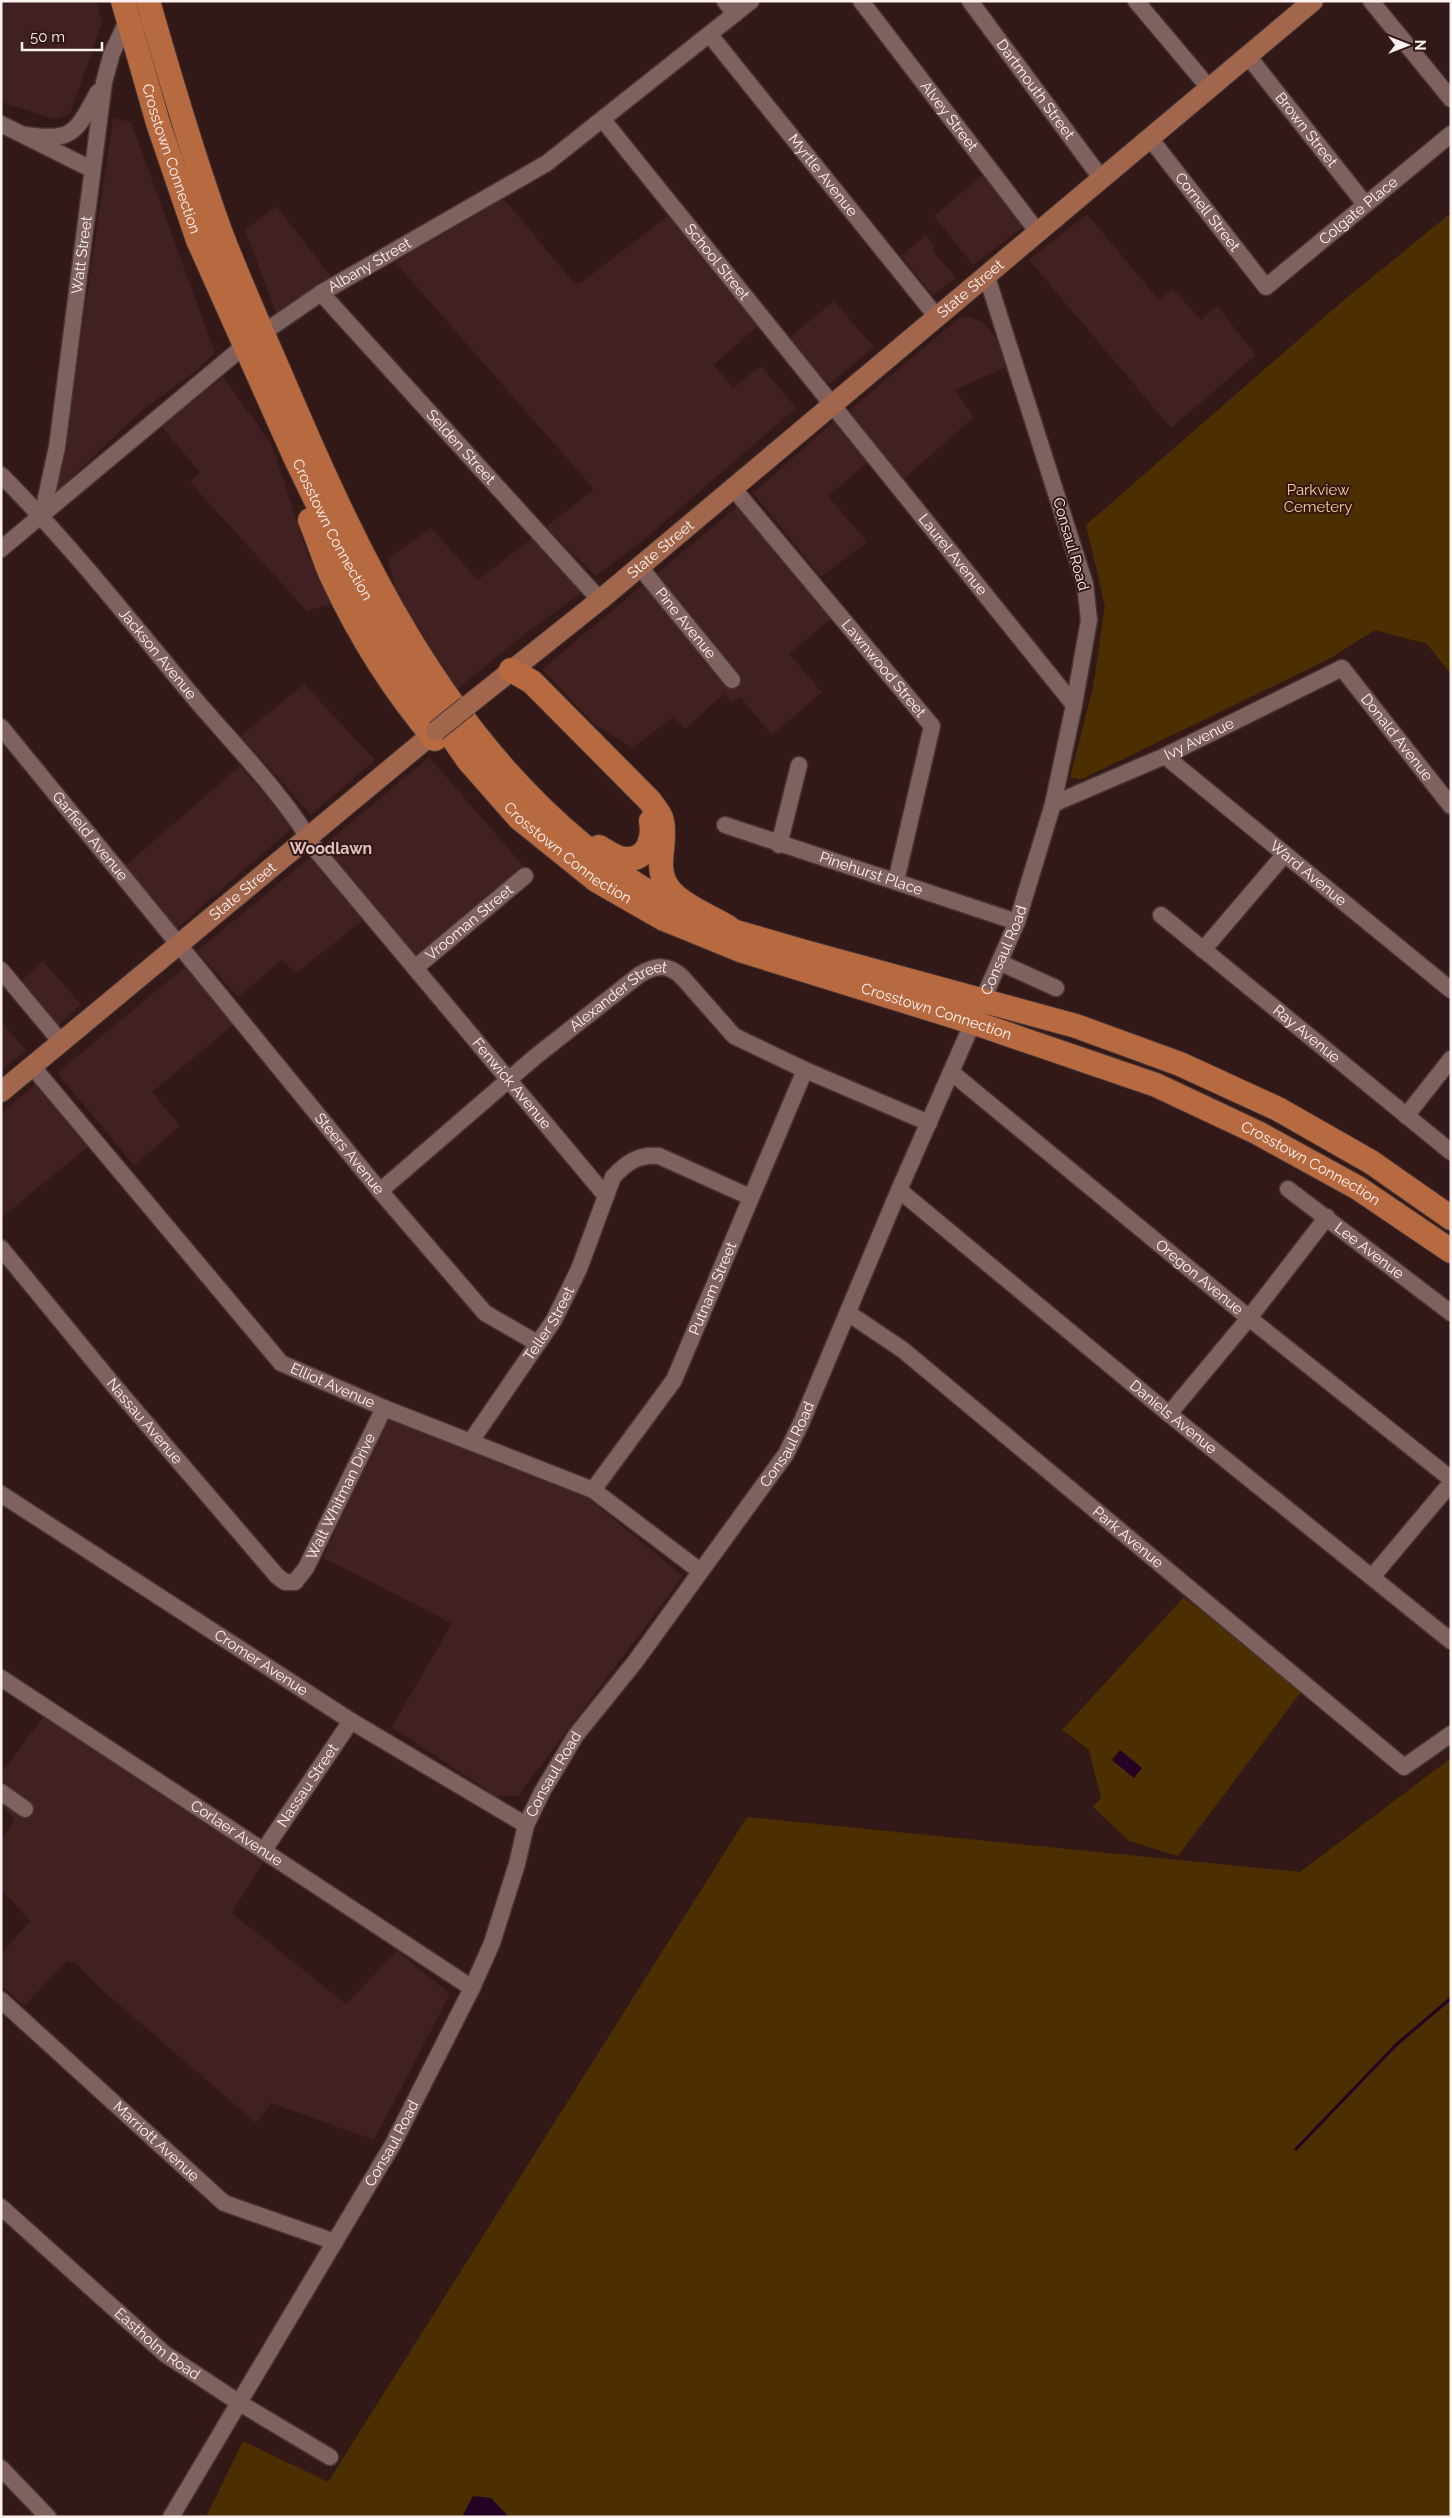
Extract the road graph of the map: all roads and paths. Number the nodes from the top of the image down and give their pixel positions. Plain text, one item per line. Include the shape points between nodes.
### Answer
1 (148, 1) edge
2 (751, 1) edge
3 (861, 1) edge
4 (970, 1) edge
5 (1136, 1) edge
6 (1371, 1) edge
7 (1301, 5) edge
8 (129, 7) edge
9 (730, 8) edge
10 (710, 35) junction
11 (1248, 56) junction
12 (104, 82) junction
13 (1210, 89) junction
14 (1451, 99) edge
15 (603, 120) junction
16 (1, 124) edge
17 (1451, 134) edge
18 (25, 135) junction
19 (1149, 137) junction
20 (91, 169) junction
21 (1101, 178) junction
22 (1365, 204) junction
23 (1037, 231) junction
24 (986, 274) junction
25 (1266, 287) joint
26 (321, 293) junction
27 (936, 316) junction
28 (254, 341) junction
29 (255, 371) junction
30 (833, 403) junction
31 (1, 475) edge
32 (733, 488) junction
33 (42, 516) junction
34 (1, 549) edge
35 (639, 566) junction
36 (600, 600) junction
37 (1342, 668) joint
38 (511, 670) junction
39 (732, 680) dead end
40 (1074, 705) junction
41 (1, 727) edge
42 (433, 733) junction
43 (1165, 756) junction
44 (799, 765) dead end
45 (1053, 804) junction
46 (1451, 806) edge
47 (725, 825) dead end
48 (565, 830) junction
49 (308, 836) junction
50 (779, 845) junction
51 (1284, 855) junction
52 (525, 876) dead end
53 (896, 881) junction
54 (1161, 915) dead end
55 (1017, 922) junction
56 (738, 941) junction
57 (181, 944) junction
58 (1203, 950) junction
59 (1000, 963) junction
60 (415, 968) junction
61 (1, 970) edge
62 (1056, 988) dead end
63 (1451, 990) edge
64 (983, 1000) junction
65 (972, 1022) junction
66 (61, 1042) junction
67 (1451, 1059) edge
68 (32, 1066) junction
69 (805, 1070) junction
70 (951, 1072) junction
71 (508, 1081) junction
72 (1, 1092) edge
73 (1406, 1116) junction
74 (929, 1123) junction
75 (1451, 1152) edge
76 (1288, 1189) dead end
77 (899, 1190) junction
78 (380, 1192) junction
79 (606, 1196) junction
80 (750, 1198) junction
81 (1327, 1217) junction
82 (1451, 1218) edge
83 (1, 1248) edge
84 (1451, 1252) edge
85 (848, 1313) junction
86 (1451, 1314) edge
87 (1249, 1318) junction
88 (537, 1343) junction
89 (384, 1408) junction
90 (1169, 1414) junction
91 (471, 1441) junction
92 (1451, 1479) edge
93 (1451, 1483) edge
94 (593, 1490) junction
95 (1, 1494) edge
96 (700, 1571) junction
97 (1372, 1577) junction
98 (295, 1582) joint
99 (1451, 1641) edge
100 (1, 1678) edge
101 (351, 1721) junction
102 (1451, 1734) edge
103 (1, 1792) edge
104 (24, 1808) dead end
105 (526, 1825) junction
106 (264, 1850) junction
107 (472, 1988) junction
108 (1, 2000) edge
109 (1, 2207) edge
110 (335, 2242) junction
111 (238, 2402) junction
112 (330, 2458) dead end
113 (1, 2468) edge
114 (48, 2517) edge
115 (171, 2517) edge

1 - 28 highway, Crosstown Connection via 183,124
2 - 9 street, Albany Street
3 - 23 street, Alvey Street
4 - 21 street, Dartmouth Street
5 - 13 street
6 - 14 street
7 - 11 main road, State Street
8 - 12 street, Watt Street
8 - 28 highway, Crosstown Connection via 158,123 198,240
9 - 10 street, Albany Street
10 - 15 street, Albany Street
10 - 27 street, Myrtle Avenue
11 - 13 main road, State Street
11 - 22 street, Brown Street
12 - 18 street via 79,126 71,132 62,137
12 - 20 street, Watt Street
13 - 19 main road, State Street
15 - 26 street, Albany Street via 547,164
15 - 30 street, School Street
16 - 18 street
17 - 22 street, Colgate Place
18 - 20 street
19 - 21 main road, State Street
19 - 25 street, Cornell Street
20 - 33 street, Watt Street via 57,447
21 - 23 main road, State Street
22 - 25 street, Colgate Place
23 - 24 main road, State Street
24 - 27 main road, State Street
24 - 40 street, Consaul Road via 1085,584 1089,620
26 - 28 street, Albany Street
26 - 36 street, Selden Street
27 - 30 main road, State Street
28 - 29 highway, Crosstown Connection
28 - 33 street, Albany Street
28 - 48 highway, Crosstown Connection via 315,455 382,594 420,656 477,738 539,807
29 - 42 highway via 267,415 332,576 392,682
29 - 56 highway, Crosstown Connection via 333,536 419,689 468,760 519,818 596,880 664,919
30 - 32 main road, State Street
30 - 40 street, Laurel Avenue
31 - 33 street, Jackson Avenue
32 - 35 main road, State Street
32 - 53 street, Lawnwood Street via 932,726
33 - 34 street, Albany Street
33 - 49 street, Jackson Avenue
35 - 36 main road, State Street
35 - 39 street, Pine Avenue
36 - 38 main road, State Street
37 - 43 street, Ivy Avenue
37 - 46 street, Donald Avenue
38 - 42 main road, State Street, bridge
38 - 48 highway via 523,690 643,805 653,834 644,852 622,859
38 - 56 highway via 532,682 650,801 662,819 664,844 660,867 667,886
40 - 45 street, Consaul Road
41 - 57 street, Garfield Avenue
42 - 49 main road, State Street
42 - 56 highway via 487,801 545,856 584,885 632,914 670,931
43 - 45 street, Ivy Avenue
43 - 51 street, Ward Avenue
44 - 50 street
45 - 55 street, Consaul Road
47 - 50 street, Pinehurst Place
48 - 56 highway, Crosstown Connection via 605,864
49 - 57 main road, State Street
49 - 60 street, Fenwick Avenue via 316,850
50 - 53 street, Pinehurst Place
51 - 58 street
51 - 63 street, Ward Avenue
52 - 60 street, Vrooman Street
53 - 55 street, Pinehurst Place
54 - 58 street, Ray Avenue
55 - 59 street, Consaul Road
56 - 64 highway, Crosstown Connection
56 - 65 highway, Crosstown Connection
57 - 66 main road, State Street
57 - 78 street, Steers Avenue
58 - 73 street, Ray Avenue
59 - 62 street
59 - 64 street, Consaul Road
60 - 71 street, Fenwick Avenue
61 - 66 street
64 - 65 street, Consaul Road
64 - 82 highway, Crosstown Connection via 1076,1026 1171,1061 1278,1109 1372,1162
65 - 70 street, Consaul Road
65 - 84 highway, Crosstown Connection via 1156,1085 1258,1133 1358,1188
66 - 68 main road, State Street
67 - 73 street
68 - 72 main road, State Street
68 - 89 street, Elliot Avenue via 281,1363
69 - 71 street, Alexander Street via 734,1036 679,974 664,965 639,974
69 - 74 street, Alexander Street
69 - 80 street, Putnam Street
70 - 74 street, Consaul Road
70 - 87 street, Oregon Avenue
71 - 78 street, Alexander Street
71 - 79 street, Fenwick Avenue
73 - 75 street, Ray Avenue
74 - 77 street, Consaul Road
76 - 81 street, Lee Avenue
77 - 85 street, Consaul Road
77 - 90 street, Daniels Avenue
78 - 88 street, Steers Avenue via 485,1313
79 - 80 street via 613,1177 623,1166 648,1154 659,1156
79 - 88 street, Teller Street via 579,1268 554,1320
80 - 94 street, Putnam Street via 674,1380
81 - 86 street, Lee Avenue
81 - 87 street
83 - 98 street, Nassau Avenue via 277,1576 285,1582
85 - 96 street, Consaul Road via 786,1454
85 - 102 street, Park Avenue via 902,1350 1404,1767
87 - 90 street
87 - 92 street, Oregon Avenue
88 - 91 street, Teller Street
89 - 91 street, Elliot Avenue
89 - 98 street, Walt Whitman Drive via 306,1568
90 - 97 street, Daniels Avenue
91 - 94 street, Elliot Avenue
93 - 97 street
94 - 96 street, Elliot Avenue
95 - 101 street, Cromer Avenue
96 - 105 street, Consaul Road via 635,1662 576,1735
97 - 99 street, Daniels Avenue
100 - 106 street, Corlaer Avenue
101 - 105 street, Cromer Avenue
101 - 106 street, Nassau Street
103 - 104 street
105 - 107 street, Consaul Road via 492,1943
106 - 107 street, Corlaer Avenue
107 - 110 street, Consaul Road via 393,2144
108 - 110 street, Marriott Avenue via 224,2203
109 - 111 street, Eastholm Road via 164,2354
110 - 111 street, Consaul Road
111 - 112 street, Eastholm Road
111 - 115 street, Consaul Road
113 - 114 street

